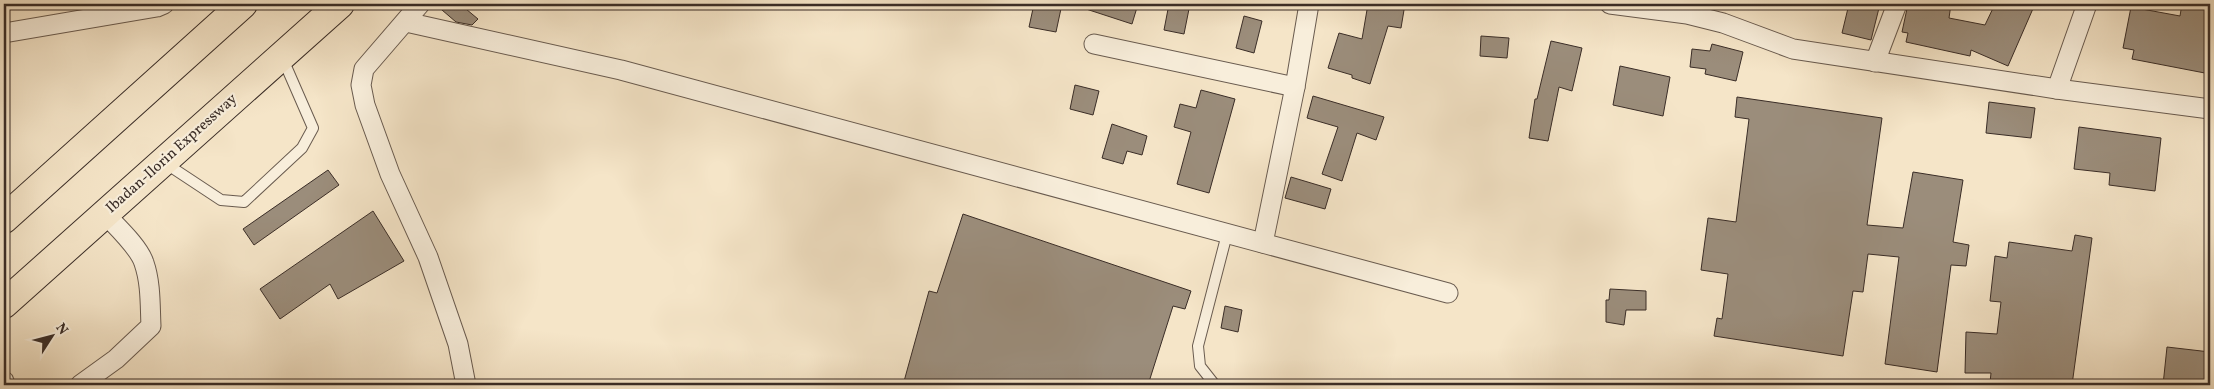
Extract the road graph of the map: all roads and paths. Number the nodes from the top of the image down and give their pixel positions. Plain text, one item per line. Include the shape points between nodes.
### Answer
1 (164, 4) edge
2 (243, 4) edge
3 (340, 4) edge
4 (420, 4) edge
5 (1309, 4) edge
6 (1610, 4) edge
7 (1897, 4) edge
8 (2087, 4) edge
9 (406, 22) junction
10 (4, 33) edge
11 (1094, 44) dead end
12 (282, 56) junction
13 (1875, 62) junction
14 (1295, 87) junction
15 (2057, 88) junction
16 (2210, 109) edge
17 (163, 162) junction
18 (105, 214) junction
19 (4, 219) edge
20 (1227, 234) junction
21 (1263, 244) junction
22 (1448, 293) dead end
23 (4, 304) edge
24 (4, 381) edge
25 (5, 385) edge
26 (80, 385) edge
27 (466, 385) edge
28 (1215, 385) edge

1 - 10 street
2 - 19 highway
3 - 12 highway, Ibadan-Ilorin Expressway
4 - 9 street
5 - 14 street
6 - 13 street via 1687,14 1723,23 1793,49
7 - 13 street
8 - 15 street
9 - 20 street via 621,70
9 - 27 street via 364,68 361,85 390,174 428,257 458,344
11 - 14 street
12 - 17 highway, Ibadan-Ilorin Expressway
12 - 17 lane via 313,128 302,148 244,202 221,200
13 - 15 street
14 - 21 street
15 - 16 street
17 - 18 highway, Ibadan-Ilorin Expressway
18 - 23 highway, Ibadan-Ilorin Expressway
18 - 26 street via 144,262 151,326 116,359
20 - 21 street
20 - 28 lane via 1198,346 1200,366
21 - 22 street
24 - 25 street

